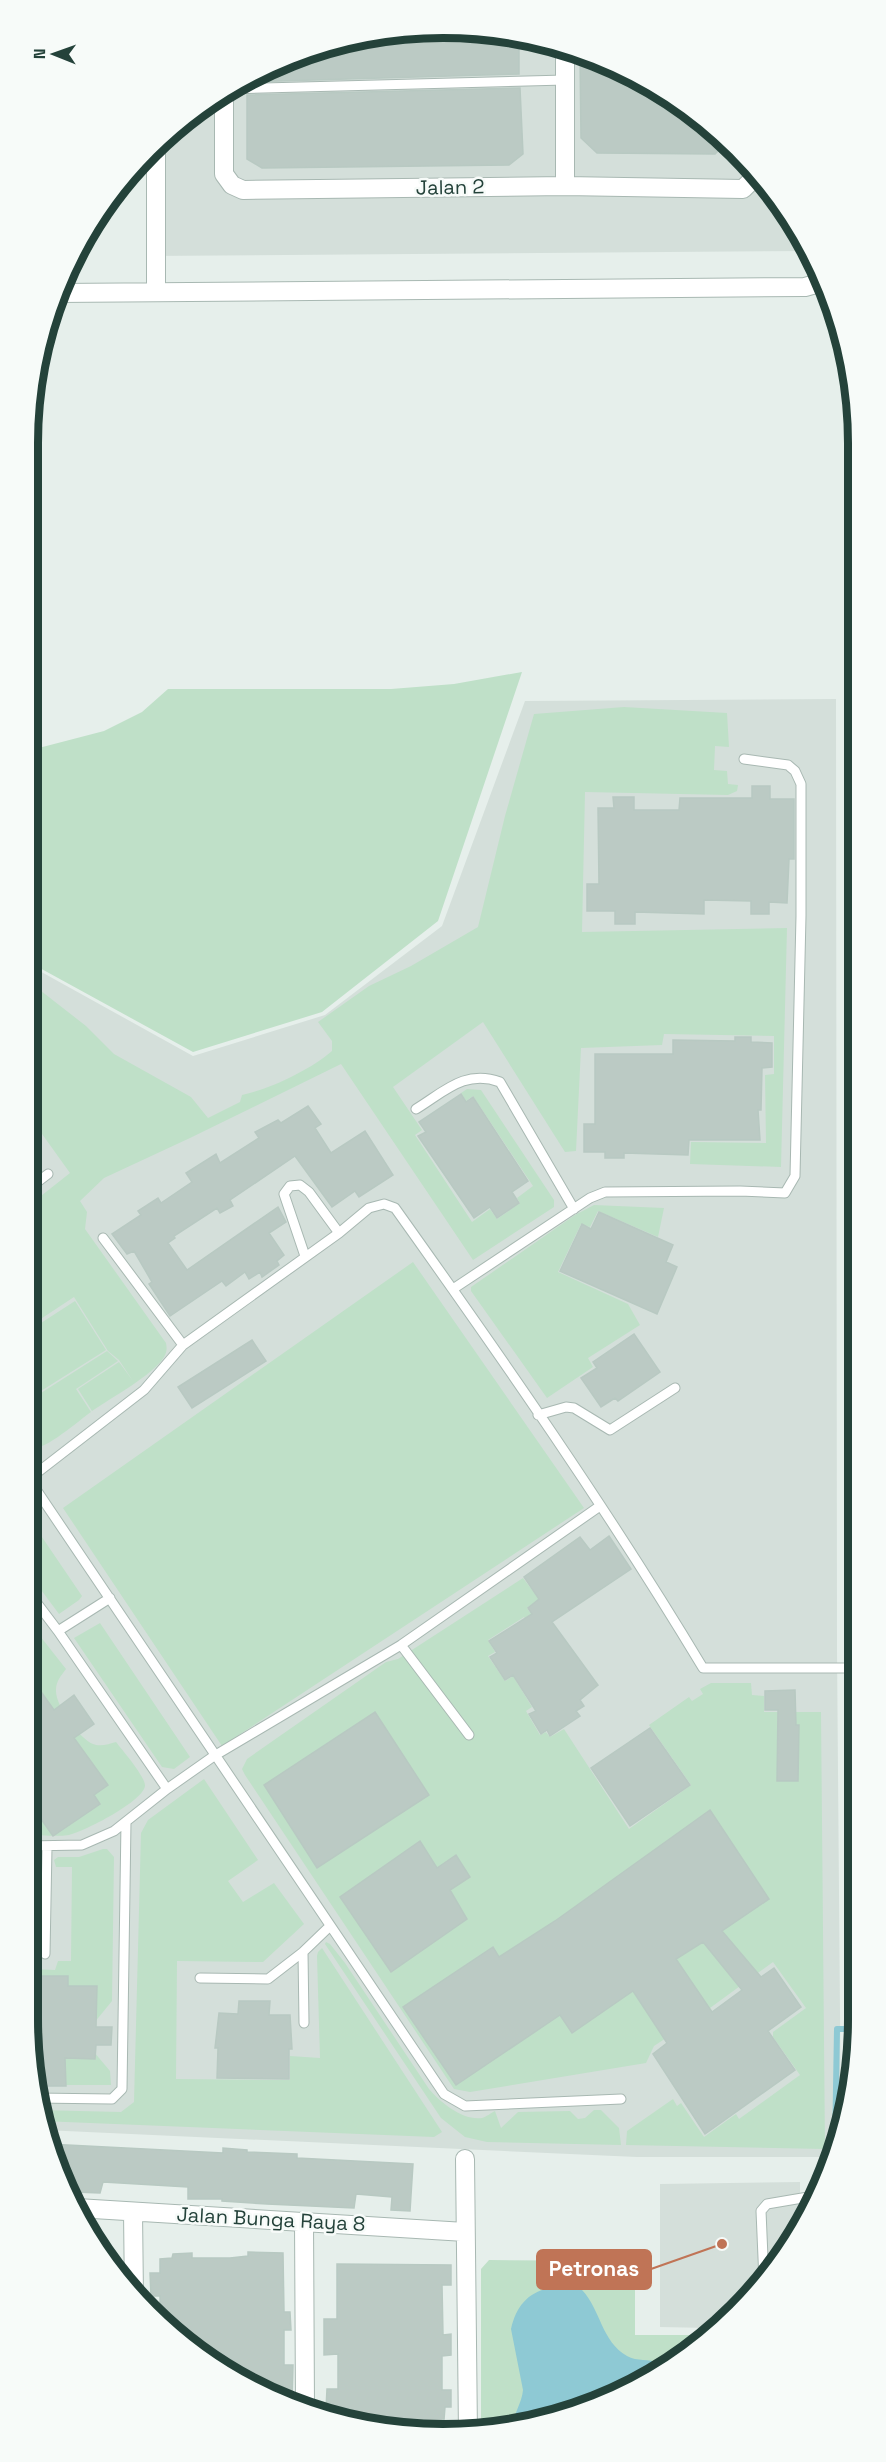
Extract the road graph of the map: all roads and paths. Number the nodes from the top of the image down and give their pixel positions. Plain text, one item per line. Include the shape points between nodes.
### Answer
1 (565, 56) edge
2 (565, 80) junction
3 (247, 88) edge
4 (226, 101) edge
5 (156, 156) edge
6 (752, 180) edge
7 (565, 186) junction
8 (816, 284) edge
9 (805, 287) junction
10 (156, 292) junction
11 (66, 293) edge
12 (820, 293) edge
13 (744, 759) dead end
14 (416, 1109) dead end
15 (48, 1174) dead end
16 (38, 1182) edge
17 (574, 1209) junction
18 (339, 1233) junction
19 (103, 1238) dead end
20 (305, 1256) junction
21 (453, 1289) junction
22 (183, 1345) junction
23 (675, 1388) dead end
24 (538, 1415) junction
25 (38, 1470) edge
26 (38, 1492) edge
27 (600, 1506) junction
28 (110, 1598) junction
29 (38, 1605) edge
30 (58, 1631) junction
31 (401, 1645) junction
32 (848, 1668) edge
33 (469, 1735) dead end
34 (214, 1756) junction
35 (167, 1789) junction
36 (126, 1822) junction
37 (38, 1847) edge
38 (47, 1847) junction
39 (329, 1926) junction
40 (303, 1952) junction
41 (45, 1954) dead end
42 (200, 1978) dead end
43 (304, 2023) dead end
44 (45, 2098) edge
45 (621, 2099) dead end
46 (465, 2159) dead end
47 (807, 2197) edge
48 (85, 2209) edge
49 (133, 2212) junction
50 (304, 2222) junction
51 (465, 2232) junction
52 (763, 2268) edge
53 (134, 2281) edge
54 (305, 2400) edge
55 (468, 2424) edge

1 - 2 street
2 - 3 lane
2 - 7 street
4 - 7 street, Jalan 2 via 224,174 232,185 243,190
5 - 10 street
6 - 7 street, Jalan 2 via 743,189
8 - 9 street
9 - 10 street
9 - 12 street
10 - 11 street
13 - 17 lane via 788,765 801,784 795,1176 785,1193 605,1192
14 - 17 lane via 465,1079 485,1077 500,1082
15 - 16 lane
17 - 21 lane
18 - 20 lane
18 - 20 lane via 309,1192 300,1185 290,1186 284,1194
18 - 21 lane via 369,1208 384,1204 395,1208
19 - 22 lane
20 - 22 lane
21 - 24 lane
22 - 25 lane via 144,1390
23 - 24 lane via 610,1430 574,1408
24 - 27 lane
26 - 28 lane
27 - 31 lane
27 - 32 lane via 703,1668
28 - 30 lane
28 - 34 lane
29 - 30 lane
30 - 35 lane
31 - 33 lane
31 - 34 lane
34 - 35 lane
34 - 39 lane
35 - 36 lane
36 - 38 lane via 82,1845
36 - 44 lane via 122,2089 112,2100
37 - 38 lane
38 - 41 lane
39 - 40 lane
39 - 45 lane via 444,2094 465,2106
40 - 42 lane via 268,1979
40 - 43 lane
46 - 51 street
47 - 52 lane via 767,2204 761,2211
48 - 49 street, Jalan Bunga Raya 8
49 - 50 street, Jalan Bunga Raya 8
49 - 53 street
50 - 51 street, Jalan Bunga Raya 8
50 - 54 street
51 - 55 street

